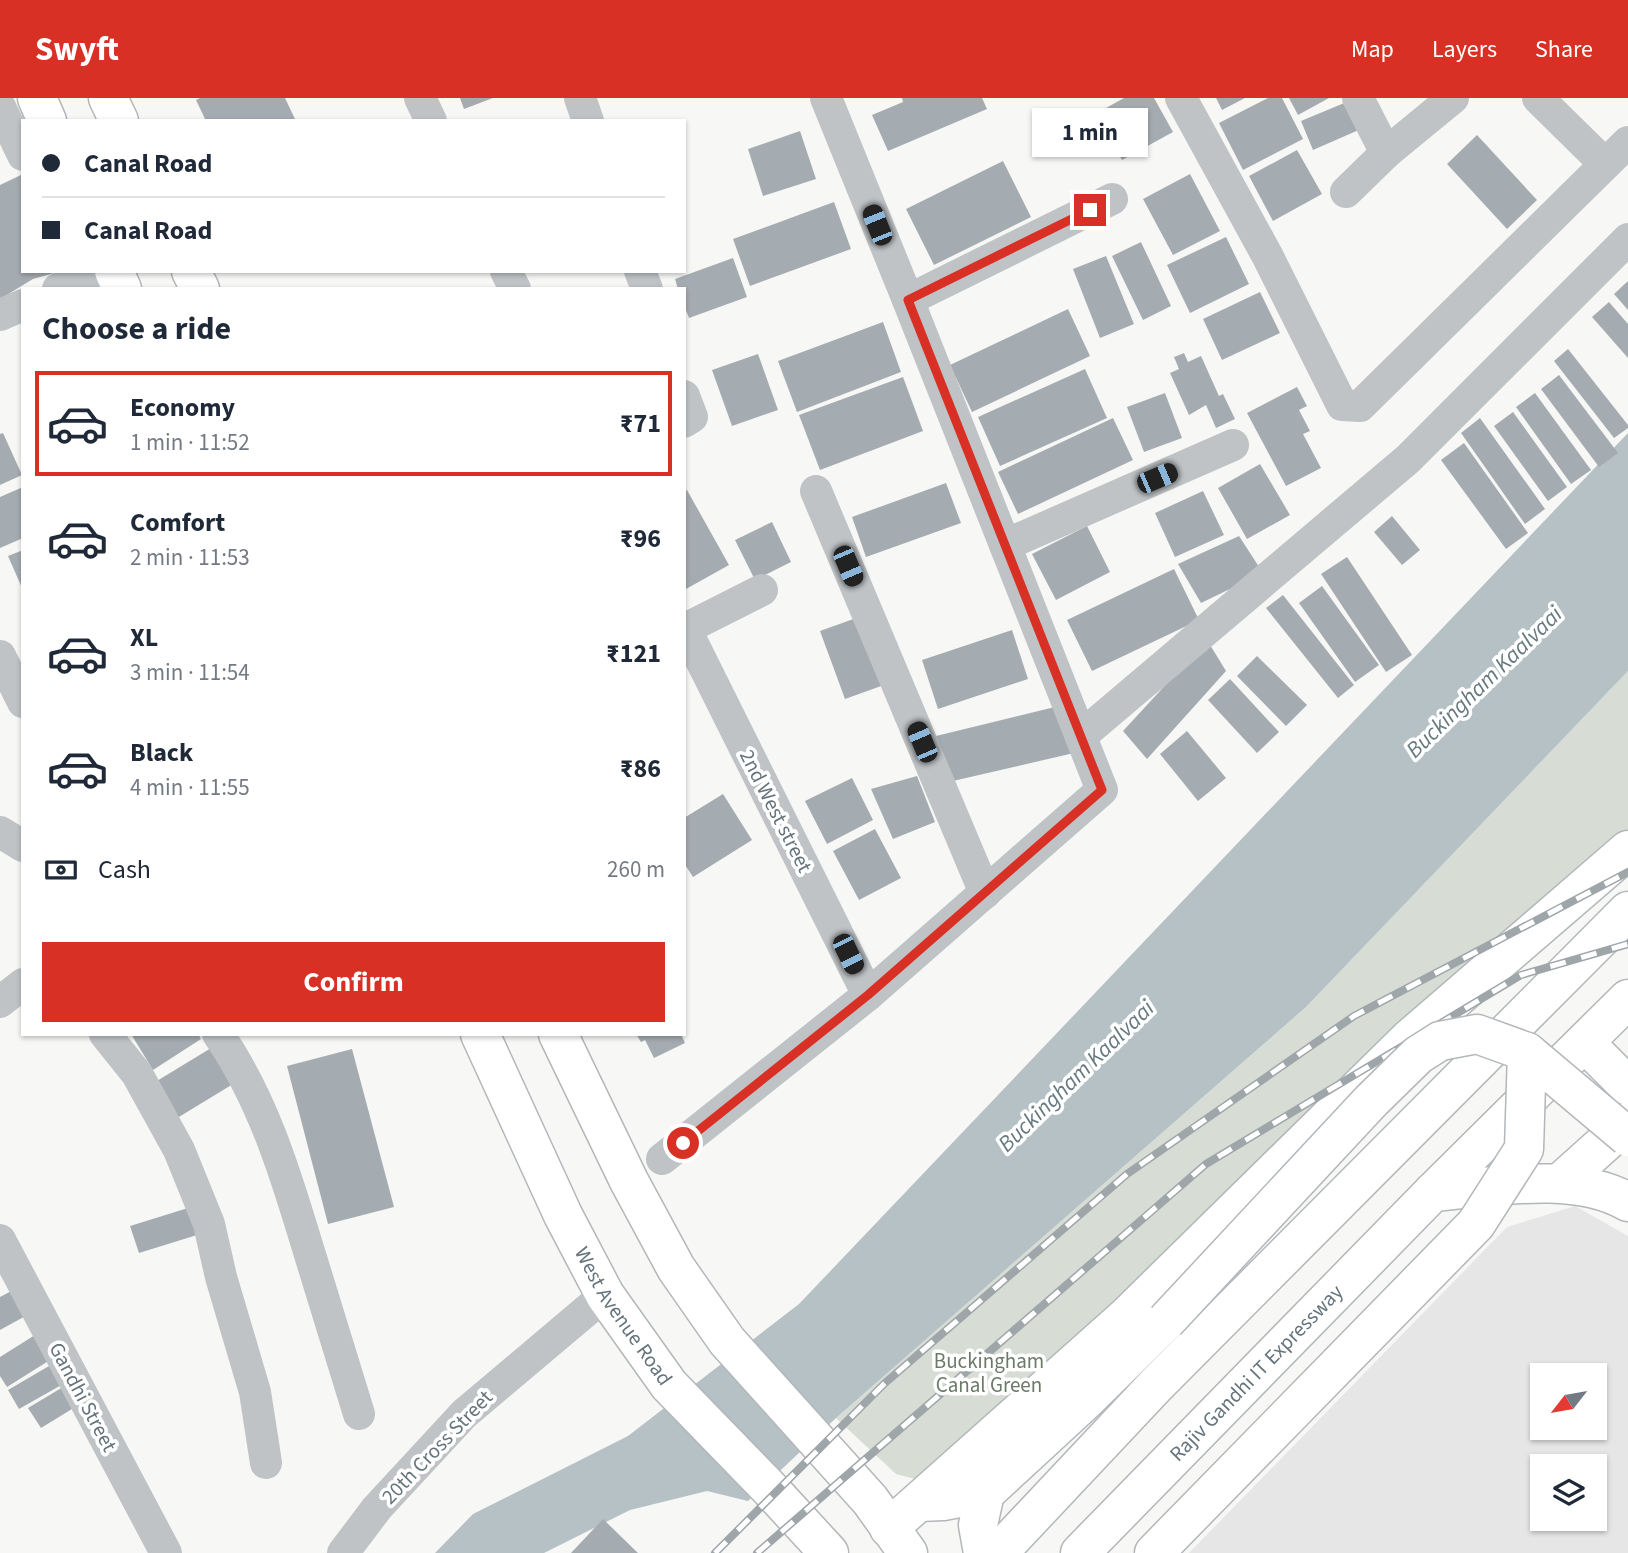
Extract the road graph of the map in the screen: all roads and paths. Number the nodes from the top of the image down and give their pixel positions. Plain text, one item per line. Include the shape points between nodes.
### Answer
1 (37, 98) edge
2 (108, 98) edge
3 (420, 98) edge
4 (580, 98) edge
5 (826, 98) edge
6 (1181, 98) edge
7 (1358, 98) edge
8 (1452, 98) edge
9 (1538, 98) edge
10 (0, 107) edge
11 (46, 119) edge
12 (118, 119) edge
13 (430, 119) edge
14 (587, 119) edge
15 (1628, 142) edge
16 (21, 151) edge
17 (1386, 153) junction
18 (1605, 164) junction
19 (1346, 192) dead end
20 (1112, 199) dead end
21 (1628, 239) edge
22 (93, 273) edge
23 (62, 287) edge
24 (908, 300) junction
25 (21, 306) edge
26 (0, 315) edge
27 (686, 401) edge
28 (686, 421) edge
29 (1233, 445) dead end
30 (816, 491) dead end
31 (1004, 545) junction
32 (762, 590) dead end
33 (686, 628) edge
34 (686, 630) edge
35 (0, 656) edge
36 (21, 698) edge
37 (1081, 736) junction
38 (0, 832) edge
39 (21, 845) edge
40 (1628, 850) edge
41 (985, 892) junction
42 (1628, 911) edge
43 (21, 986) edge
44 (868, 995) junction
45 (1628, 999) edge
46 (0, 1002) edge
47 (107, 1036) edge
48 (219, 1036) edge
49 (481, 1036) edge
50 (559, 1036) edge
51 (1585, 1042) junction
52 (1527, 1052) junction
53 (1628, 1086) edge
54 (1628, 1122) edge
55 (1628, 1137) edge
56 (662, 1159) dead end
57 (1560, 1183) junction
58 (1433, 1192) junction
59 (1628, 1202) edge
60 (0, 1240) edge
61 (605, 1295) junction
62 (359, 1414) dead end
63 (266, 1463) dead end
64 (985, 1493) junction
65 (919, 1502) junction
66 (898, 1541) edge
67 (166, 1553) edge
68 (343, 1553) edge
69 (829, 1553) edge
70 (983, 1553) edge
71 (998, 1553) edge
72 (1080, 1553) edge
73 (1154, 1553) edge

1 - 11 main road
2 - 12 main road
3 - 13 street
4 - 14 street
5 - 24 street
6 - 18 street via 1342,405 1360,406
7 - 17 street
8 - 17 street
9 - 18 street
10 - 16 street
15 - 18 street
17 - 19 street
20 - 24 street
21 - 37 street via 1408,459
22 - 23 street
24 - 31 street
25 - 26 street
27 - 28 street via 692,417
29 - 31 street
30 - 41 street
31 - 37 street
32 - 33 street
34 - 44 street, 2nd West street
35 - 36 street
37 - 41 street via 1102,790
38 - 39 street
40 - 65 main road via 1409,1039 1126,1317
41 - 44 street
42 - 71 main road via 1157,1384
43 - 46 street
44 - 56 street
45 - 51 main road
47 - 63 street via 137,1074 179,1150 209,1224 255,1392
48 - 62 street via 253,1094 285,1171
49 - 61 main road, West Avenue Road
50 - 66 main road via 676,1268 727,1341 870,1500
51 - 53 main road
51 - 58 main road, Rajiv Gandhi IT Expressway
52 - 55 main road, bridge
52 - 64 main road, bridge via 1477,1034 1440,1041 1419,1055 1166,1321
52 - 73 main road, bridge via 1524,1149 1476,1224
54 - 57 main road
57 - 58 main road
57 - 59 main road via 1616,1195
58 - 72 main road, Rajiv Gandhi IT Expressway
60 - 67 street, Gandhi Street
61 - 68 street, 20th Cross Street via 464,1414 377,1508
61 - 69 main road, West Avenue Road via 669,1385
64 - 65 main road
64 - 70 main road via 978,1525
65 - 66 main road

